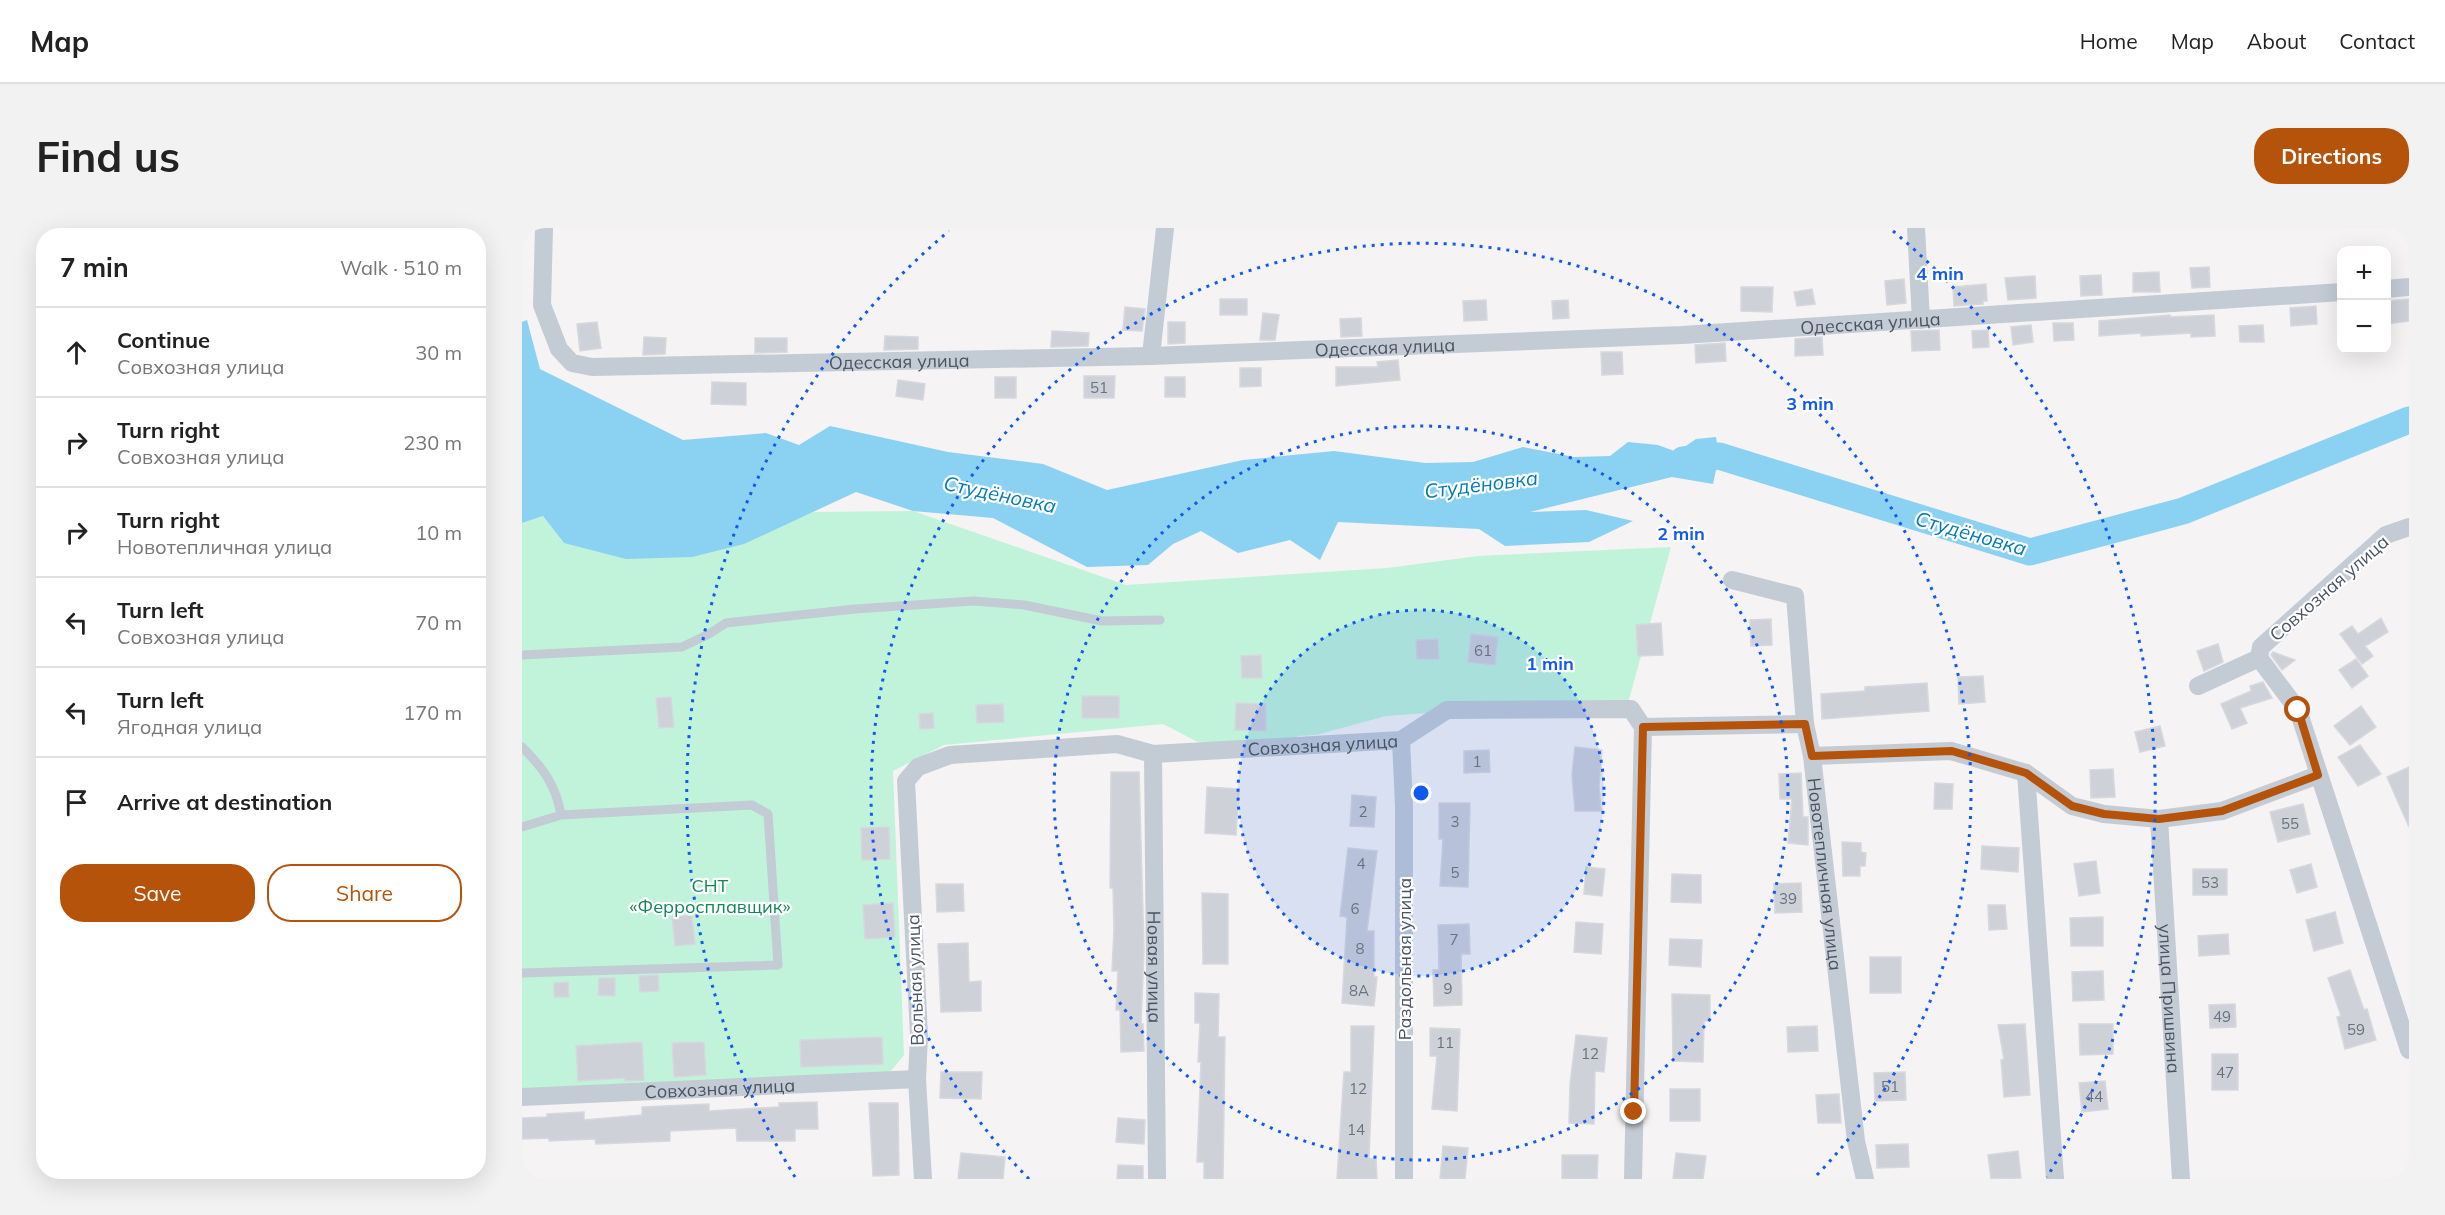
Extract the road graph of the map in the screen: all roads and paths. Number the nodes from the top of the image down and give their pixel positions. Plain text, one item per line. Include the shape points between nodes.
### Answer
1 (544, 228) edge
2 (1165, 228) edge
3 (1916, 228) edge
4 (2409, 287) edge
5 (2391, 289) edge
6 (2337, 292) edge
7 (1921, 320) junction
8 (1151, 356) junction
9 (2409, 527) edge
10 (1732, 580) dead end
11 (1160, 620) dead end
12 (522, 655) edge
13 (2259, 658) junction
14 (2198, 686) dead end
15 (1805, 724) junction
16 (1643, 727) junction
17 (1401, 740) junction
18 (522, 747) edge
19 (1153, 754) junction
20 (1812, 756) junction
21 (2026, 773) junction
22 (2318, 775) junction
23 (906, 781) joint
24 (561, 815) junction
25 (2159, 819) junction
26 (522, 827) edge
27 (522, 974) edge
28 (2409, 1050) edge
29 (917, 1079) junction
30 (522, 1097) edge
31 (923, 1179) edge
32 (1157, 1179) edge
33 (1404, 1179) edge
34 (1633, 1179) edge
35 (1865, 1179) edge
36 (2055, 1179) edge
37 (2181, 1179) edge

1 - 8 street, Одесская улица via 542,305 559,349 572,363 592,367
2 - 8 street
3 - 7 street
4 - 5 street
6 - 7 street, Одесская улица
7 - 8 street, Одесская улица via 1682,335
9 - 13 street, Совхозная улица via 2386,535 2261,647
10 - 15 street, Новотепличная улица via 1795,596
11 - 12 lane via 1102,621 1024,605 974,601 726,623 682,646
13 - 14 street, Совхозная улица
13 - 22 street, Совхозная улица via 2298,710
15 - 16 street
15 - 20 street, Новотепличная улица
16 - 17 street, Совхозная улица via 1631,709 1447,710
16 - 34 street
17 - 19 street, Совхозная улица
17 - 33 street, Раздольная улица
18 - 24 lane via 545,771 558,794
19 - 23 street, Совхозная улица via 1117,744 950,755 918,767
19 - 32 street, Новая улица
20 - 21 street via 1952,751
20 - 35 street, Новотепличная улица via 1856,1140
21 - 25 street via 2072,806 2104,814
21 - 36 street
22 - 25 street via 2222,811
22 - 28 street
23 - 29 street, Вольная улица via 919,1035
24 - 26 lane
24 - 27 lane via 752,805 768,814 778,965
25 - 37 street, улица Пришвина
29 - 30 street, Совхозная улица
29 - 31 street, Вольная улица

